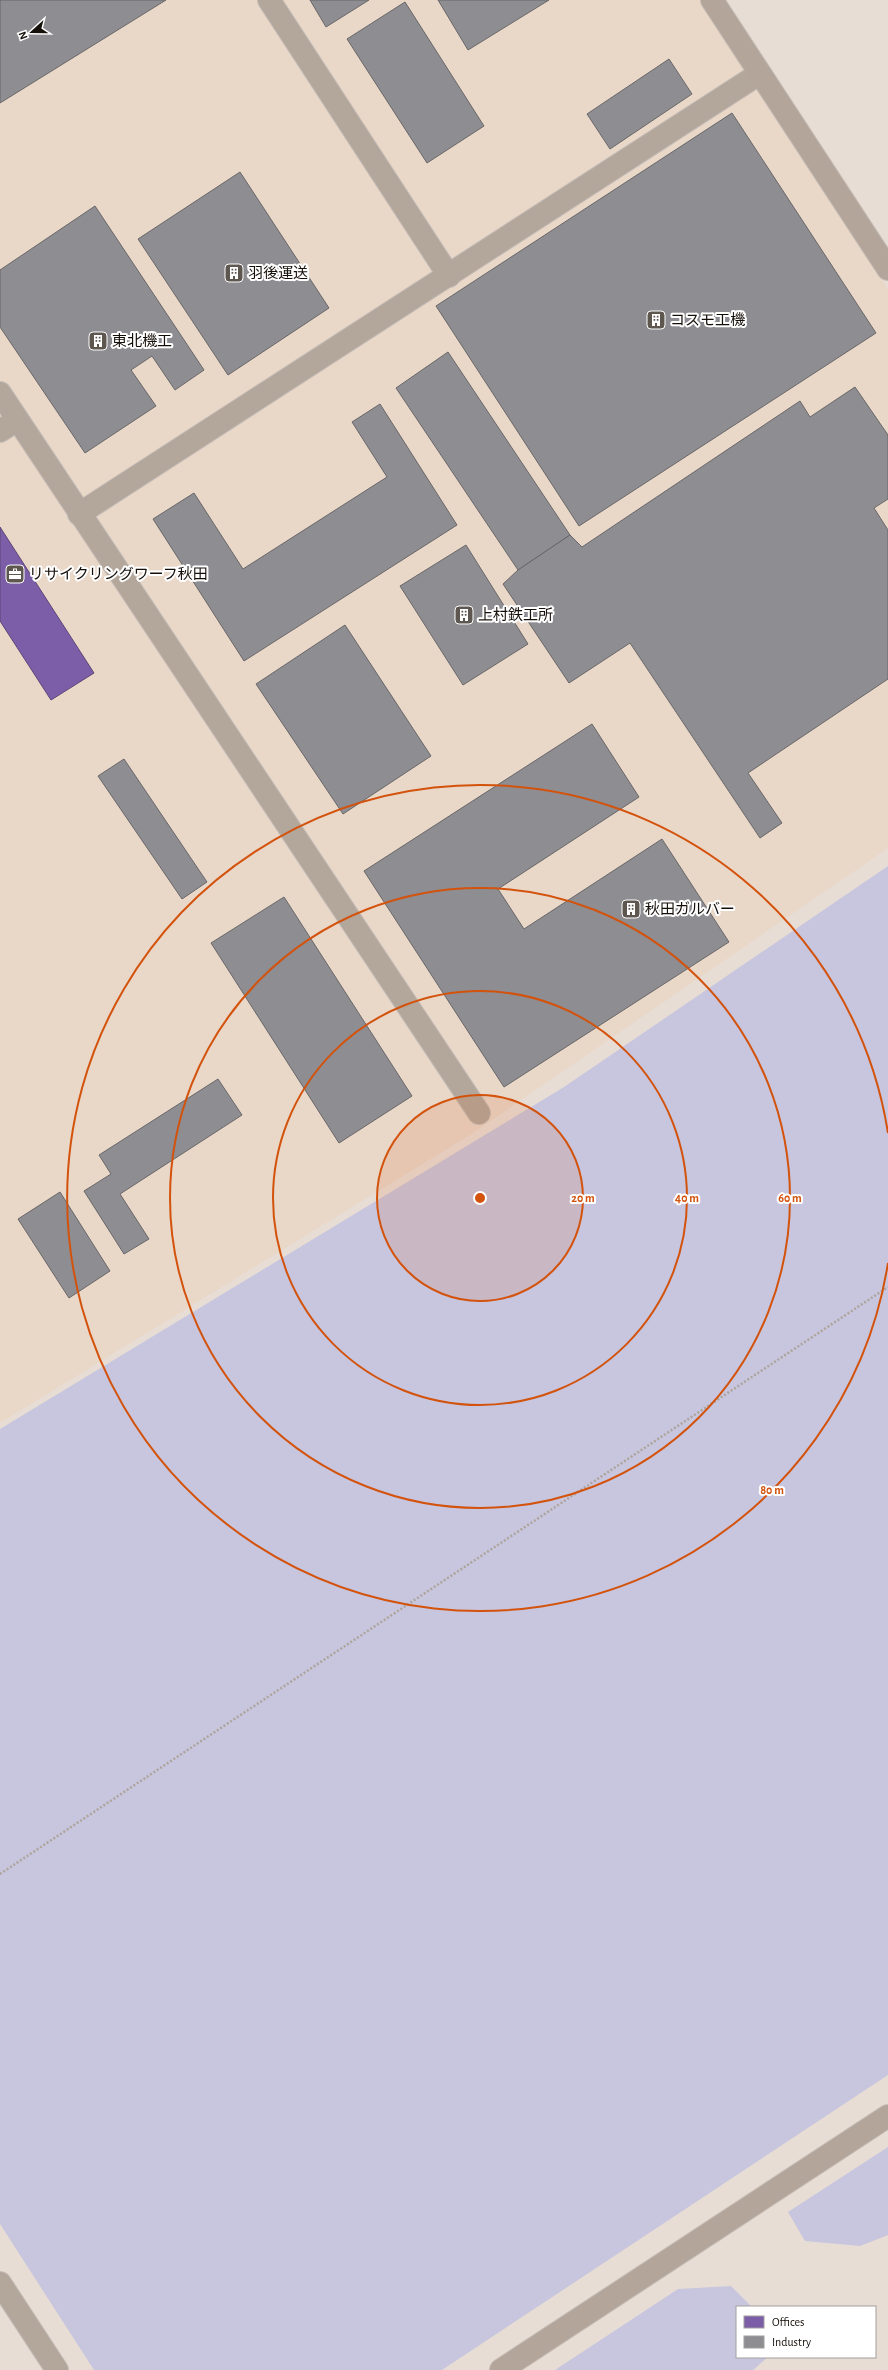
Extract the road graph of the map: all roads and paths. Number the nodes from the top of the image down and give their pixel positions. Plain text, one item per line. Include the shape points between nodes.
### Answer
1 (269, 0) edge
2 (712, 0) edge
3 (759, 74) junction
4 (888, 269) edge
5 (449, 276) junction
6 (0, 393) edge
7 (9, 425) edge
8 (79, 514) junction
9 (479, 1113) dead end
10 (888, 1287) edge
11 (0, 1874) edge
12 (888, 2116) edge
13 (0, 2283) edge
14 (57, 2370) edge
15 (501, 2370) edge

1 - 5 street
2 - 3 street
3 - 4 street
3 - 5 street
5 - 8 street
6 - 7 street
7 - 8 street
8 - 9 street
10 - 11 path
12 - 15 street
13 - 14 street

